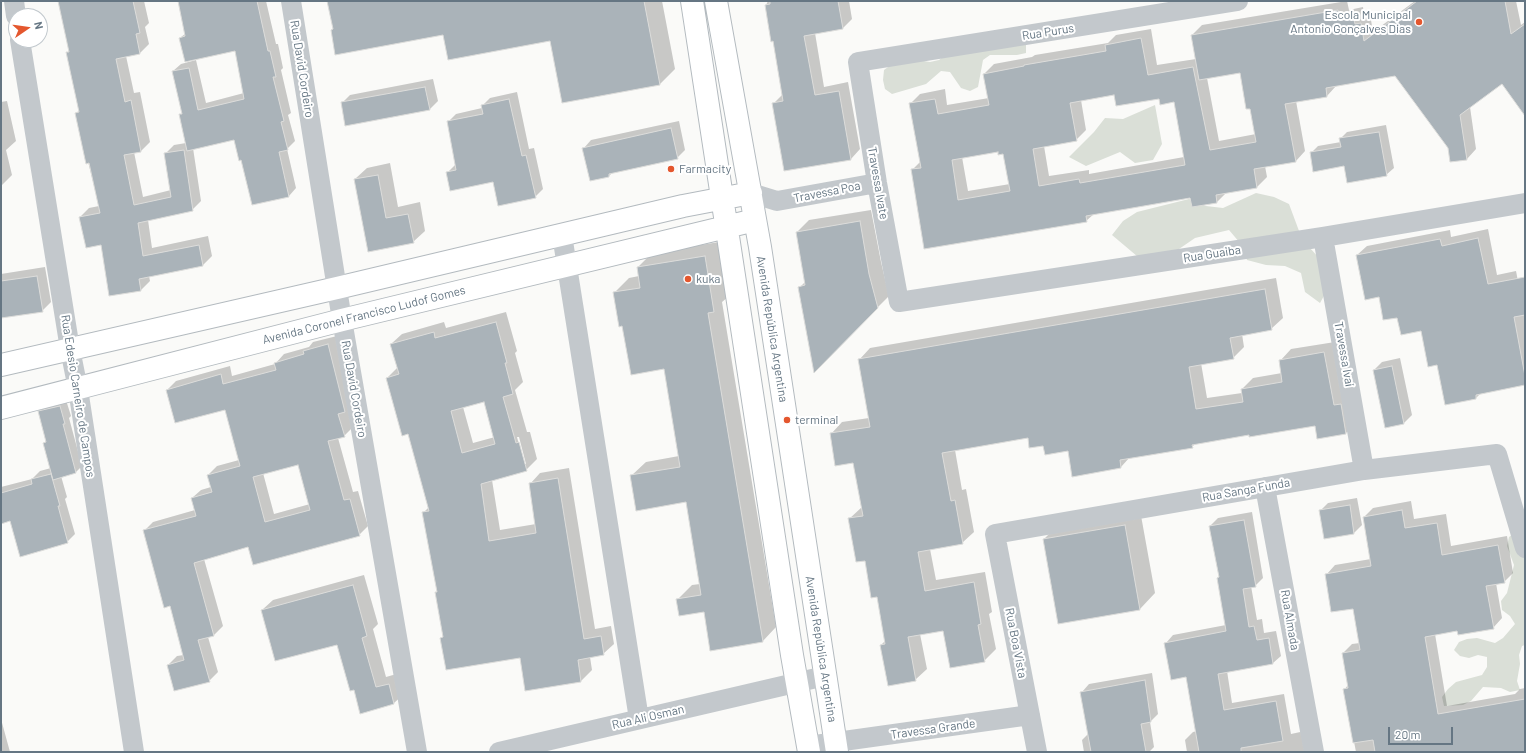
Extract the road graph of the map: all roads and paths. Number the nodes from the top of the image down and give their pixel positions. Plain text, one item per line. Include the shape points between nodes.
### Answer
1 (291, 1) edge
2 (692, 1) edge
3 (716, 1) edge
4 (1238, 1) edge
5 (21, 48) edge
6 (858, 62) joint
7 (877, 183) junction
8 (751, 193) junction
9 (722, 198) junction
10 (777, 201) junction
11 (1525, 203) edge
12 (755, 220) junction
13 (728, 227) junction
14 (562, 235) junction
15 (1323, 237) junction
16 (567, 266) junction
17 (337, 288) junction
18 (899, 302) joint
19 (342, 320) junction
20 (70, 349) junction
21 (1, 365) edge
22 (78, 389) junction
23 (1, 408) edge
24 (1364, 470) junction
25 (1265, 487) junction
26 (995, 534) joint
27 (1525, 548) edge
28 (825, 676) junction
29 (797, 682) junction
30 (1030, 715) junction
31 (639, 719) junction
32 (836, 747) edge
33 (809, 749) edge
34 (134, 752) edge
35 (417, 752) edge
36 (499, 752) edge
37 (1037, 752) edge
38 (1314, 752) edge

1 - 17 street, Rua David Cordeiro
2 - 9 street
3 - 8 street, Avenida República Argentina
4 - 6 street, Rua Purus
5 - 20 street, Rua Edesio Carneiro de Campos
6 - 7 street, Travessa Ivate
7 - 10 street, Travessa Poa
7 - 18 street, Travessa Ivate
8 - 9 street
8 - 10 street, Travessa Poa
8 - 12 street, Avenida República Argentina
9 - 13 street
9 - 14 street
10 - 12 street, Travessa Poa
11 - 15 street, Rua Guaiba
12 - 13 street, Avenida Coronel Francisco Ludof Gomes
12 - 28 street, Avenida República Argentina
13 - 16 street, Avenida Coronel Francisco Ludof Gomes
13 - 29 street
14 - 16 street
14 - 17 street
15 - 18 street, Rua Guaiba
15 - 24 street, Travessa Ivaí
16 - 19 street, Avenida Coronel Francisco Ludof Gomes
16 - 31 street
17 - 19 street, Rua David Cordeiro
17 - 20 street
19 - 22 street, Avenida Coronel Francisco Ludof Gomes
19 - 35 street, Rua David Cordeiro
20 - 21 street
20 - 22 street, Rua Edesio Carneiro de Campos
22 - 23 street, Avenida Coronel Francisco Ludof Gomes
22 - 34 street, Rua Edesio Carneiro de Campos
24 - 25 street, Rua Sanga Funda
24 - 27 street, Rua Sanga Funda via 1497,454
25 - 26 street, Rua Sanga Funda
25 - 38 street, Rua Almada
26 - 30 street, Rua Boa Vista
28 - 29 street, Rua Ali Osman
28 - 32 street, Avenida República Argentina
29 - 31 street, Rua Ali Osman
29 - 33 street
30 - 32 street, Travessa Grande
30 - 37 street, Rua Boa Vista
31 - 36 street, Rua Ali Osman
32 - 33 street, Travessa Grande

